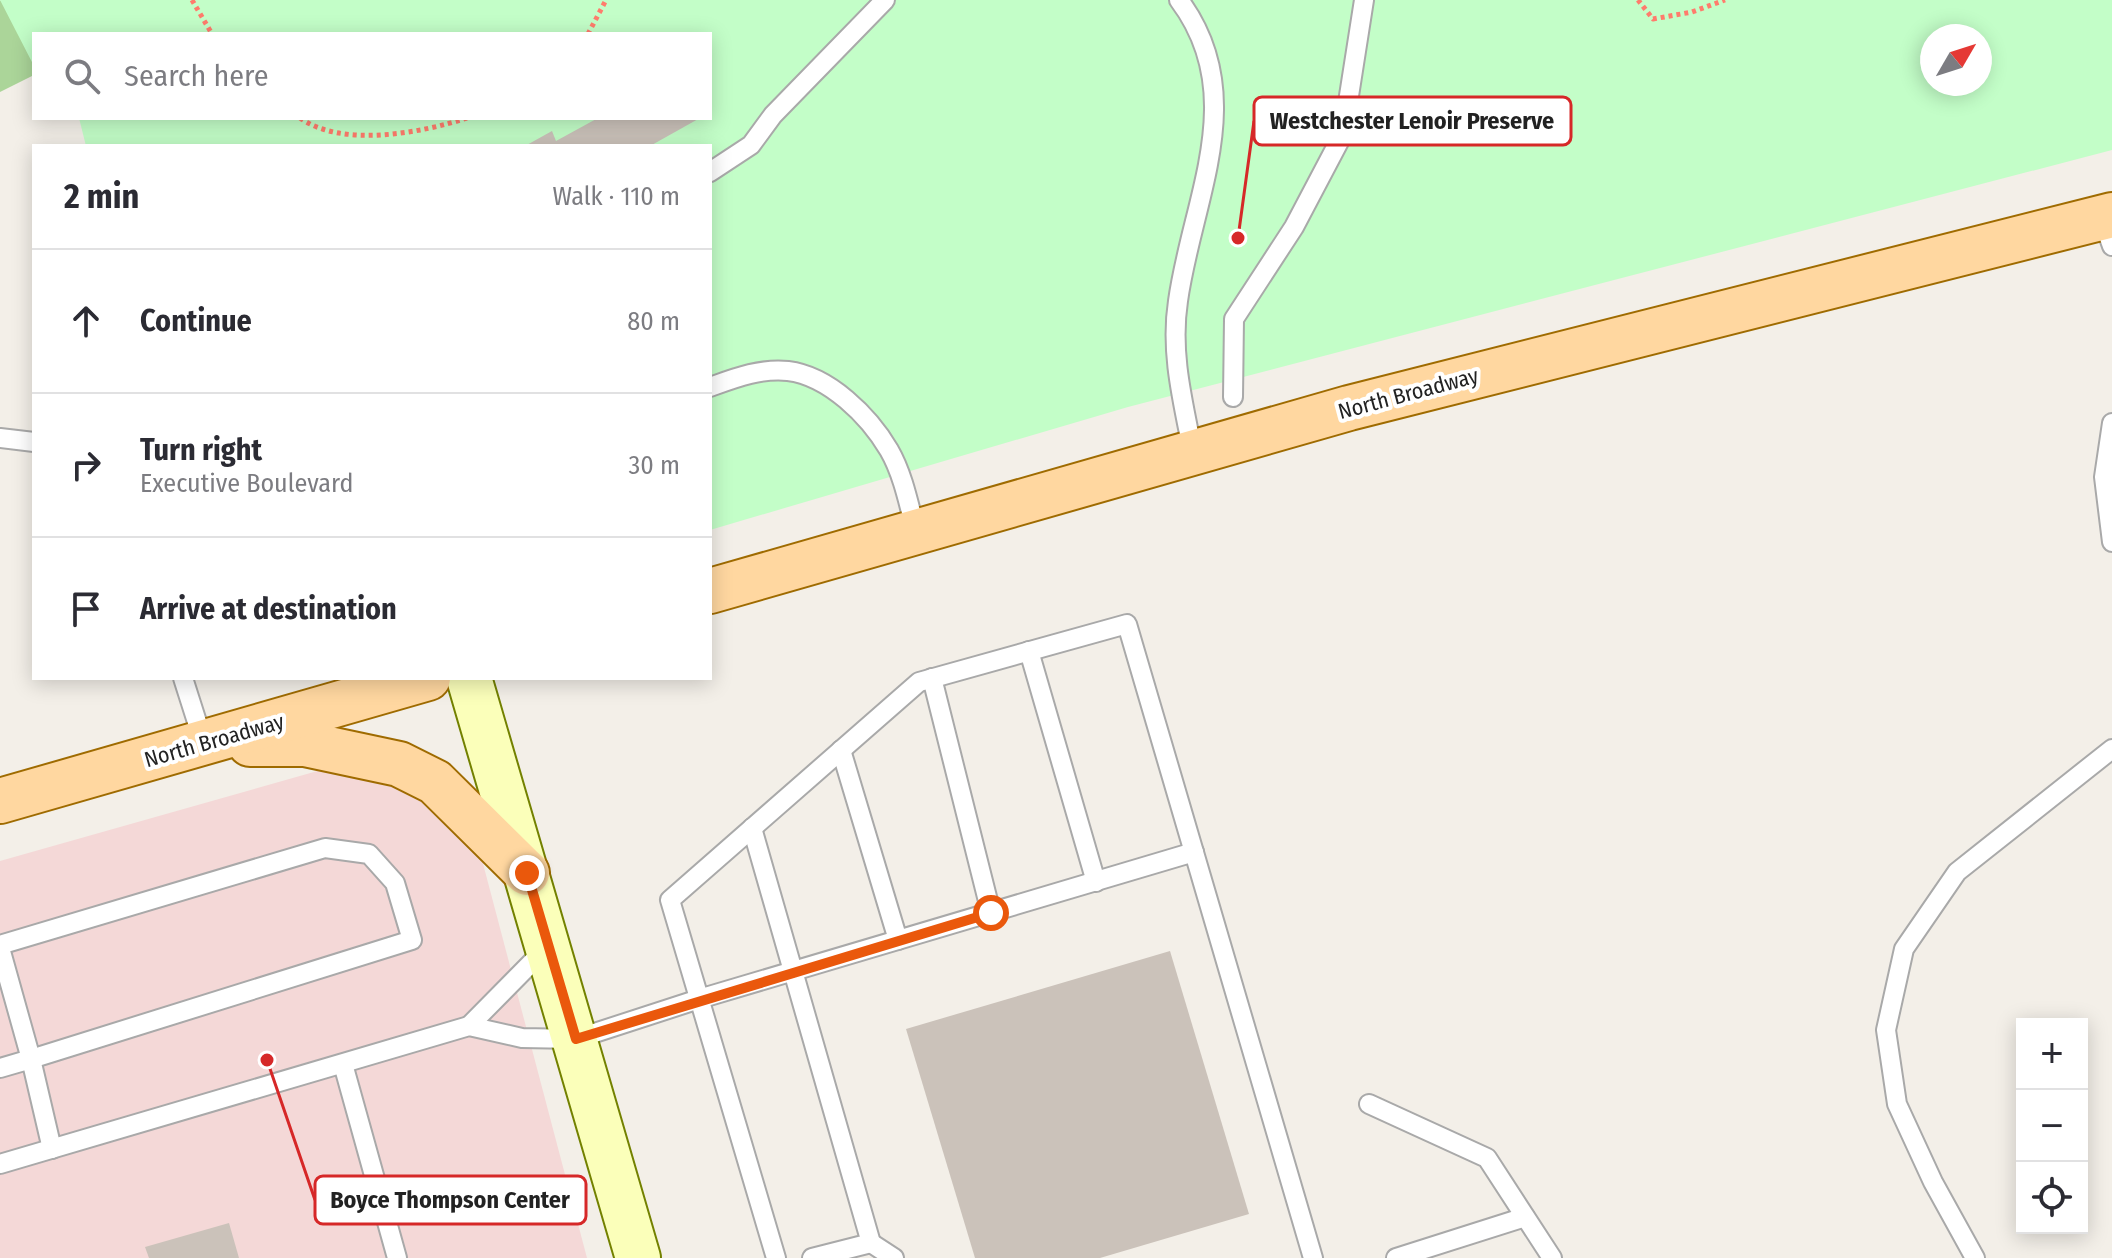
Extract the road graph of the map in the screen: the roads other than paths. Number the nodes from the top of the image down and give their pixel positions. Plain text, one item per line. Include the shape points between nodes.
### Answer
1 (885, 0) edge
2 (1179, 0) edge
3 (1364, 0) edge
4 (712, 171) edge
5 (2109, 226) edge
6 (712, 386) edge
7 (1233, 397) dead end
8 (2112, 423) edge
9 (0, 438) edge
10 (32, 442) edge
11 (1193, 453) junction
12 (916, 532) junction
13 (2112, 542) edge
14 (712, 590) edge
15 (1029, 651) junction
16 (932, 678) junction
17 (184, 680) edge
18 (421, 680) edge
19 (470, 680) edge
20 (204, 744) junction
21 (2112, 749) edge
22 (841, 750) junction
23 (0, 801) edge
24 (752, 828) junction
25 (1194, 852) junction
26 (527, 873) junction
27 (1096, 882) junction
28 (991, 913) junction
29 (898, 940) junction
30 (0, 946) edge
31 (549, 947) junction
32 (795, 971) junction
33 (699, 999) junction
34 (469, 1026) junction
35 (576, 1039) junction
36 (31, 1059) junction
37 (343, 1064) junction
38 (0, 1068) edge
39 (1369, 1104) dead end
40 (52, 1149) junction
41 (0, 1164) edge
42 (1525, 1217) junction
43 (871, 1243) junction
44 (395, 1257) edge
45 (638, 1258) edge
46 (776, 1258) edge
47 (812, 1258) edge
48 (894, 1258) edge
49 (1313, 1258) edge
50 (1396, 1258) edge
51 (1552, 1258) edge
52 (1975, 1258) edge

1 - 4 lane via 773,115 751,145
2 - 11 lane via 1201,36 1214,108 1213,151 1185,263 1176,332 1176,371
3 - 7 lane via 1343,134 1294,227 1234,319
5 - 11 main road, North Broadway via 1687,321
6 - 12 lane via 764,371 807,376 827,386 889,450
8 - 13 lane via 2104,477
9 - 10 lane
11 - 12 main road, North Broadway
12 - 14 main road, North Broadway
15 - 16 lane
15 - 25 lane via 1127,624
15 - 27 lane
16 - 22 lane via 919,682
16 - 28 lane
17 - 20 lane
18 - 20 main road, North Broadway
19 - 26 main road
20 - 23 main road, North Broadway
20 - 26 main road via 305,744 399,764 435,782
21 - 52 lane via 1957,872 1904,949 1886,1030 1897,1104
22 - 24 lane
22 - 29 lane
24 - 32 lane
24 - 33 lane via 670,900
25 - 27 lane
25 - 49 lane
26 - 31 main road
27 - 28 lane
28 - 29 lane
29 - 32 lane
30 - 36 lane
30 - 36 lane via 325,848 369,854 395,883 412,940
31 - 34 lane
31 - 35 main road
32 - 33 lane
32 - 43 lane
33 - 35 lane
33 - 46 lane
34 - 35 lane via 522,1038
34 - 37 lane
35 - 45 main road
36 - 38 lane
36 - 40 lane
37 - 40 lane
37 - 44 lane
39 - 42 lane via 1487,1158
40 - 41 lane
42 - 50 lane
42 - 51 lane
43 - 47 lane
43 - 48 lane

